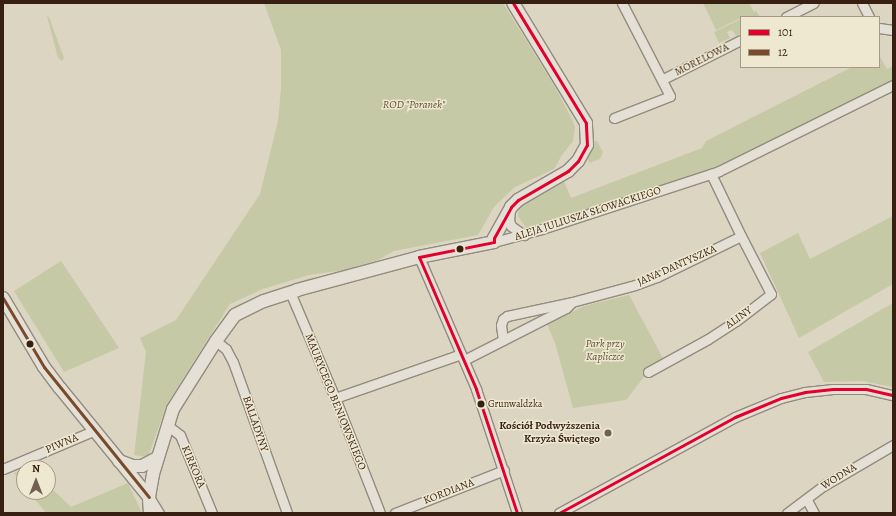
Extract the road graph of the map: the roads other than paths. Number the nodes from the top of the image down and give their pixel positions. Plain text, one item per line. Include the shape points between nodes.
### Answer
1 (513, 3) edge
2 (622, 3) edge
3 (814, 3) edge
4 (862, 3) edge
5 (788, 16) edge
6 (868, 16) edge
7 (880, 28) edge
8 (893, 30) edge
9 (740, 40) edge
10 (663, 79) junction
11 (893, 85) edge
12 (614, 118) dead end
13 (711, 174) junction
14 (511, 207) junction
15 (524, 235) junction
16 (741, 236) junction
17 (494, 242) junction
18 (419, 257) junction
19 (290, 292) junction
20 (3, 298) edge
21 (572, 302) junction
22 (503, 340) junction
23 (216, 341) junction
24 (463, 357) junction
25 (648, 372) dead end
26 (893, 394) edge
27 (335, 398) junction
28 (167, 425) junction
29 (93, 431) junction
30 (893, 445) edge
31 (157, 458) junction
32 (118, 461) junction
33 (5, 466) edge
34 (504, 470) junction
35 (150, 497) junction
36 (806, 500) junction
37 (150, 513) edge
38 (159, 513) edge
39 (212, 513) edge
40 (286, 513) edge
41 (380, 513) edge
42 (395, 513) edge
43 (517, 513) edge
44 (559, 513) edge
45 (787, 513) edge
46 (814, 513) edge

1 - 14 street via 575,102 588,131 586,145 568,171 518,200
2 - 10 street, MORELOWA
3 - 5 street
4 - 6 street
7 - 8 street
9 - 10 street, MORELOWA
10 - 12 street, MORELOWA via 670,96
11 - 13 street, ALEJA JULIUSZA SŁOWACKIEGO
13 - 15 street, ALEJA JULIUSZA SŁOWACKIEGO
13 - 16 street
14 - 15 street via 509,220 512,226
14 - 17 street
15 - 17 street, ALEJA JULIUSZA SŁOWACKIEGO
16 - 21 street, JANA DANTYSZKA via 657,277
16 - 25 street, ALINY via 771,294 708,339
17 - 18 street, ALEJA JULIUSZA SŁOWACKIEGO
18 - 19 street, ALEJA JULIUSZA SŁOWACKIEGO
18 - 24 street
19 - 23 street, ALEJA JULIUSZA SŁOWACKIEGO via 240,312 229,322
19 - 27 street, MAURYCEGO BENIOWSKIEGO
20 - 29 street via 44,367
21 - 22 street, JANA DANTYSZKA via 566,308
21 - 22 street via 508,316 503,319 501,325
22 - 24 street, JANA DANTYSZKA
23 - 28 street, ALEJA JULIUSZA SŁOWACKIEGO via 173,409
23 - 40 street, BALLADYNY via 226,349 234,362
24 - 27 street, JANA DANTYSZKA
24 - 34 street
26 - 44 street via 833,389 781,398 735,417
27 - 41 street, MAURYCEGO BENIOWSKIEGO
28 - 31 street, ALEJA JULIUSZA SŁOWACKIEGO
28 - 39 street, KIRKORA via 180,435
29 - 32 street
29 - 33 street, PIWNA
30 - 36 street, WODNA via 823,486
31 - 32 street via 142,466
31 - 35 street, ALEJA JULIUSZA SŁOWACKIEGO
32 - 35 street
34 - 42 street, KORDIANA
34 - 43 street
35 - 37 street, ALEJA JULIUSZA SŁOWACKIEGO
35 - 38 street
36 - 45 street, WODNA
36 - 46 street

